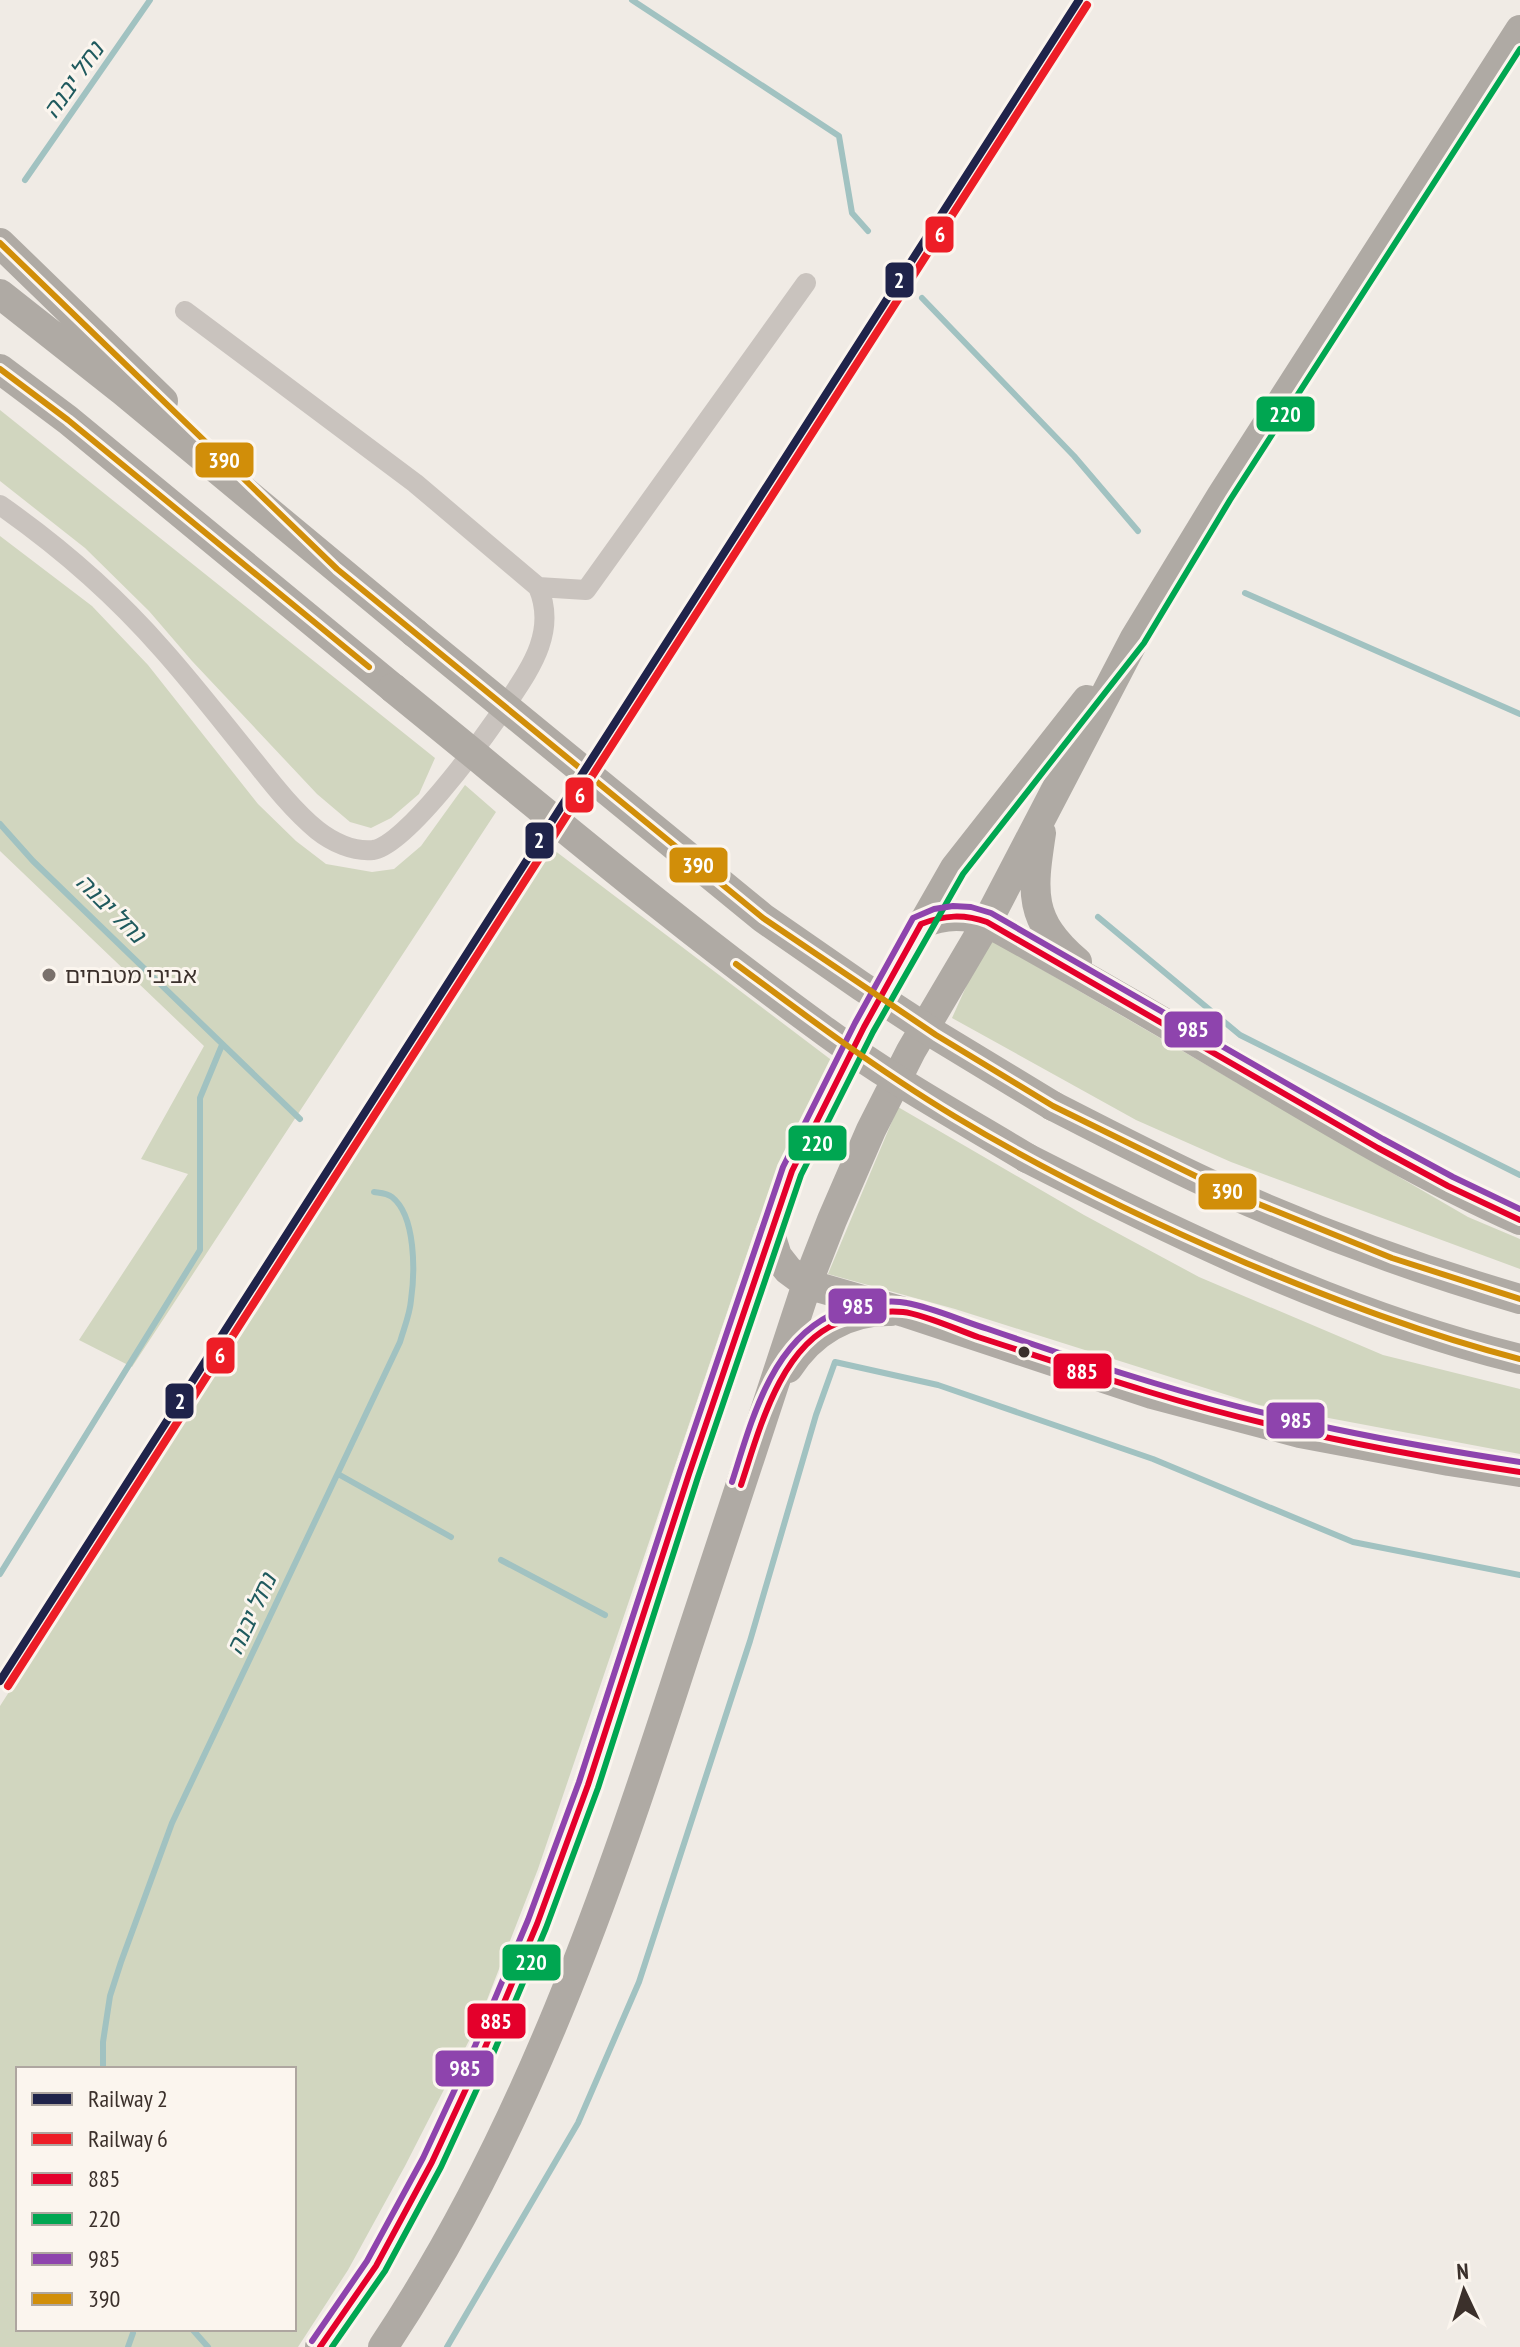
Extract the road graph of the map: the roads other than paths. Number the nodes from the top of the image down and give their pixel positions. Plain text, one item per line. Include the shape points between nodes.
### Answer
1 (1520, 30) edge
2 (0, 243) edge
3 (806, 283) dead end
4 (0, 294) edge
5 (185, 311) dead end
6 (0, 369) edge
7 (0, 505) edge
8 (337, 569) junction
9 (538, 587) junction
10 (1135, 638) junction
11 (1048, 803) junction
12 (987, 922) junction
13 (921, 924) junction
14 (1105, 987) junction
15 (1520, 1220) edge
16 (770, 1234) junction
17 (807, 1284) junction
18 (1520, 1299) edge
19 (904, 1312) junction
20 (1520, 1359) edge
21 (768, 1405) junction
22 (1520, 1472) edge
23 (320, 2347) edge
24 (383, 2347) edge

1 - 10 highway
2 - 8 highway
3 - 9 street via 586,590
4 - 8 highway
5 - 9 street via 415,483
6 - 20 highway, bridge via 717,950 907,1086 1027,1158 1200,1243 1428,1333
7 - 9 street via 93,577 163,649 302,815 317,830 353,848 374,850 392,843 491,727 538,656 544,601
8 - 18 highway, bridge via 763,918 924,1027 1053,1106 1224,1190 1432,1272
10 - 11 highway
10 - 13 highway via 955,868
11 - 12 highway
11 - 14 highway via 1035,872 1040,916 1069,956
12 - 13 highway via 957,916
12 - 14 highway
12 - 17 highway via 871,1130
13 - 16 highway via 792,1171
14 - 15 highway via 1379,1150
16 - 17 highway via 777,1256
16 - 23 highway via 537,1924 432,2162 376,2266
17 - 19 highway
17 - 21 highway
19 - 21 highway via 870,1313 813,1337
19 - 22 highway via 1152,1394 1300,1433
21 - 24 highway via 587,1943 479,2186

